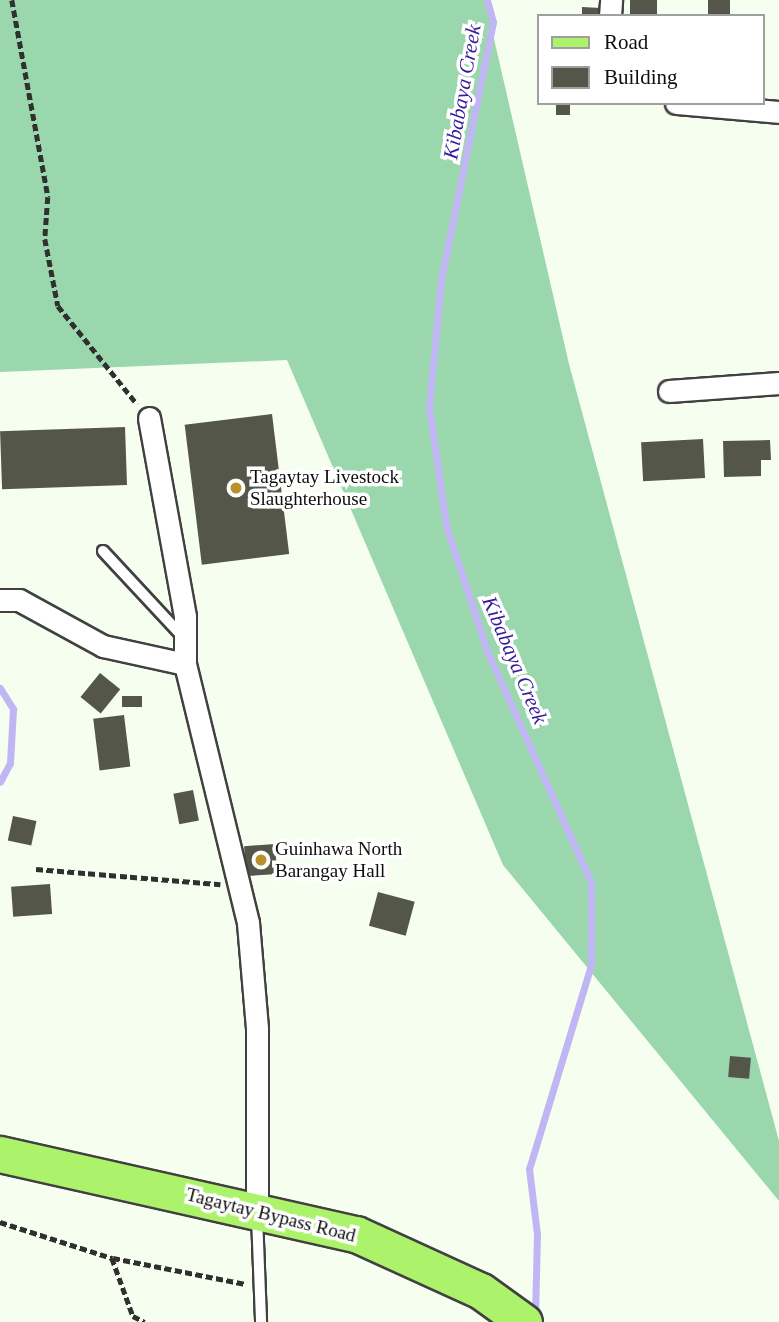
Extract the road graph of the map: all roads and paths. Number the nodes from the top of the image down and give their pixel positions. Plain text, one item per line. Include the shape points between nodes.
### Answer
1 (12, 0) edge
2 (699, 105) edge
3 (779, 112) edge
4 (779, 383) edge
5 (669, 391) dead end
6 (149, 418) joint
7 (103, 551) dead end
8 (0, 600) edge
9 (185, 639) junction
10 (185, 664) junction
11 (36, 869) dead end
12 (238, 884) junction
13 (0, 1154) edge
14 (257, 1209) junction
15 (0, 1222) edge
16 (112, 1258) junction
17 (260, 1287) junction
18 (145, 1322) edge
19 (261, 1322) edge
20 (524, 1322) edge

1 - 6 path via 48,197 45,239 58,306
2 - 3 street
4 - 5 street
6 - 9 street via 167,497
7 - 9 lane
8 - 10 street via 19,600 103,646
9 - 10 street
10 - 12 street
11 - 12 path via 182,885
12 - 14 street via 248,923 257,1029
13 - 14 main road, Tagaytay Bypass Road
14 - 17 lane
14 - 20 main road, Tagaytay Bypass Road via 356,1234 481,1291
15 - 16 path
16 - 17 path
16 - 18 path via 133,1316
17 - 19 lane

